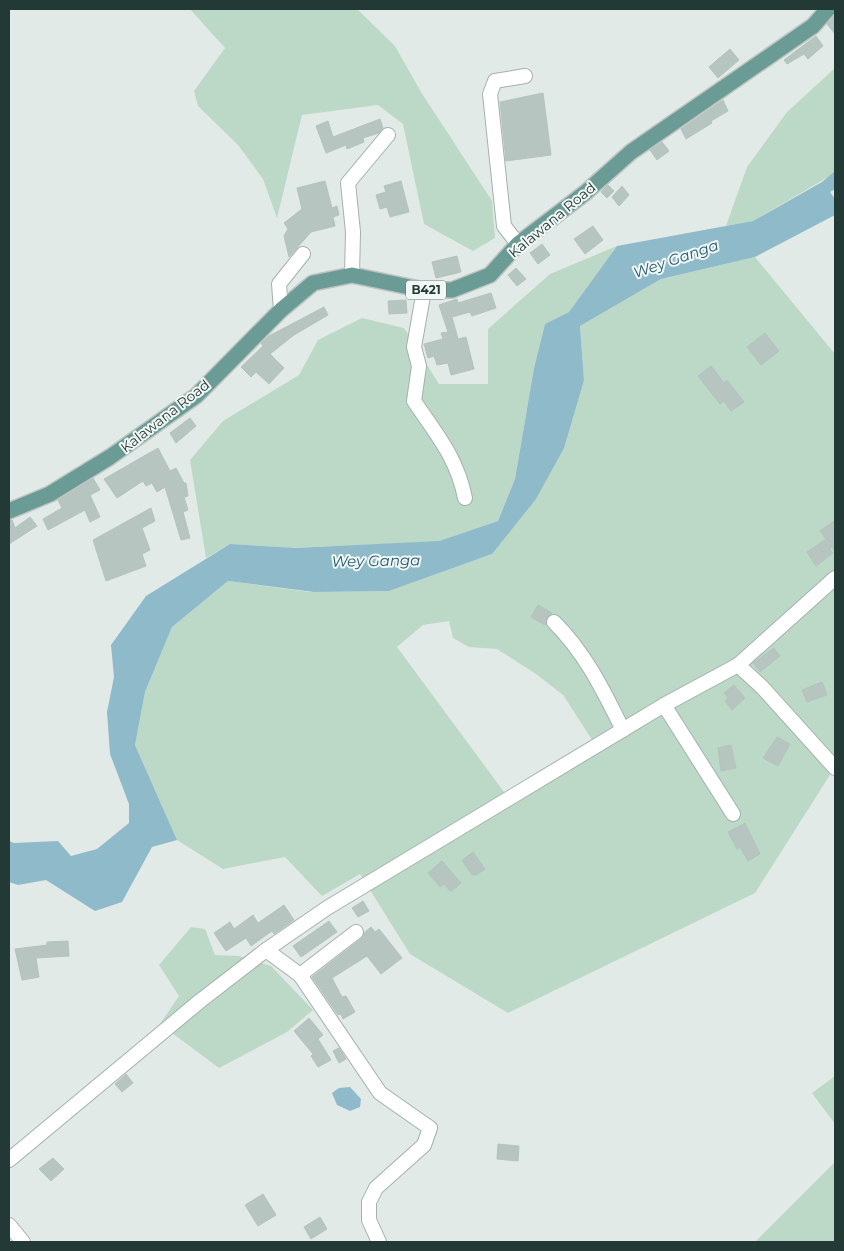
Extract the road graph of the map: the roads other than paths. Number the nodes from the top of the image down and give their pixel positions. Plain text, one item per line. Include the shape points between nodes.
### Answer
1 (828, 9) edge
2 (525, 76) dead end
3 (388, 135) dead end
4 (518, 244) junction
5 (303, 254) dead end
6 (352, 275) junction
7 (424, 290) junction
8 (281, 310) junction
9 (466, 498) dead end
10 (9, 511) edge
11 (835, 578) edge
12 (554, 622) dead end
13 (738, 665) junction
14 (664, 705) junction
15 (622, 730) junction
16 (835, 768) edge
17 (733, 814) dead end
18 (356, 932) dead end
19 (266, 950) junction
20 (300, 975) junction
21 (9, 1160) edge
22 (369, 1220) junction
23 (9, 1225) edge
24 (23, 1242) edge
25 (374, 1242) edge
26 (379, 1242) edge

1 - 4 main road, Kalawana Road / B421 via 813,26 631,152 585,193
2 - 4 street via 495,81 490,94 504,226
3 - 6 street via 348,183 353,232
4 - 7 main road, Kalawana Road / B421 via 490,276 452,290
5 - 8 street via 279,284
6 - 7 main road, Kalawana Road / B421
6 - 8 main road, Kalawana Road / B421 via 313,283
7 - 9 street via 414,347 419,366 414,401 448,451 460,475
8 - 10 main road, Kalawana Road / B421 via 196,396 110,458 50,494
11 - 13 street
12 - 15 street via 574,641
13 - 14 street
13 - 16 street
14 - 15 street
14 - 17 street
15 - 19 street via 327,908
18 - 20 street
19 - 20 street
19 - 21 street
20 - 22 street via 380,1093 430,1128 424,1145 376,1188 369,1202
22 - 25 street
22 - 26 street
23 - 24 street

